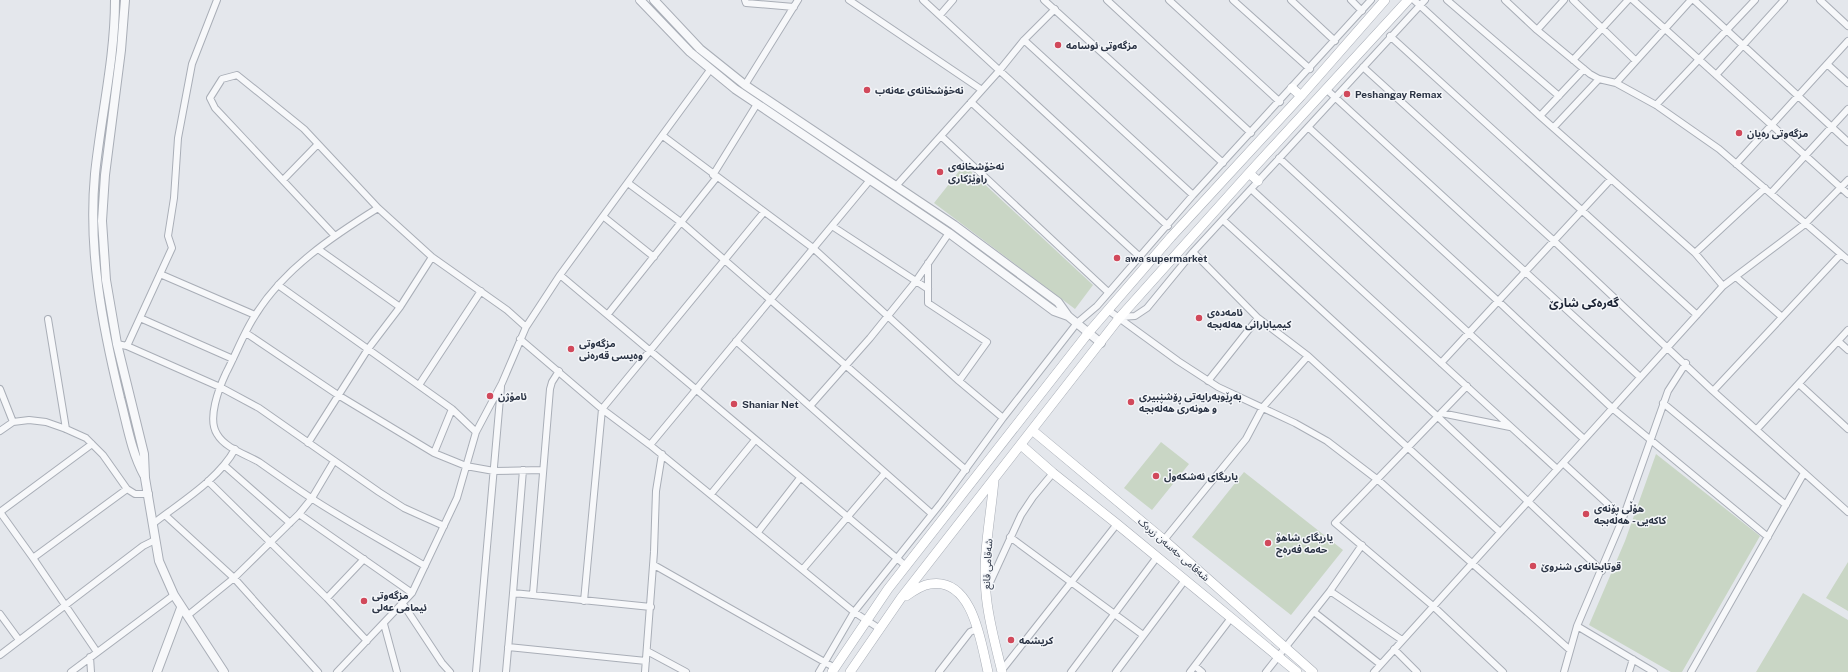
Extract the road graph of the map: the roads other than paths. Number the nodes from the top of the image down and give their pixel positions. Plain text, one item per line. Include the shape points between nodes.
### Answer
1 (115, 0) edge
2 (125, 0) edge
3 (217, 0) edge
4 (640, 0) edge
5 (654, 0) edge
6 (745, 0) edge
7 (798, 0) edge
8 (849, 0) edge
9 (923, 0) edge
10 (953, 0) edge
11 (1044, 0) edge
12 (1107, 0) edge
13 (1169, 0) edge
14 (1233, 0) edge
15 (1291, 0) edge
16 (1351, 0) edge
17 (1372, 0) edge
18 (1386, 0) edge
19 (1408, 0) edge
20 (1414, 0) edge
21 (1447, 0) edge
22 (1505, 0) edge
23 (1564, 0) edge
24 (1573, 0) edge
25 (1628, 0) edge
26 (1633, 0) edge
27 (1692, 0) edge
28 (1755, 0) edge
29 (1784, 0) edge
30 (1820, 0) edge
31 (1422, 2) edge
32 (794, 7) junction
33 (1054, 9) junction
34 (1362, 11) junction
35 (940, 15) junction
36 (1848, 26) edge
37 (1602, 28) junction
38 (1666, 28) junction
39 (1537, 30) junction
40 (1726, 30) junction
41 (1390, 36) junction
42 (1024, 40) junction
43 (1335, 41) junction
44 (1848, 41) edge
45 (1743, 45) junction
46 (1573, 60) junction
47 (1636, 60) junction
48 (1699, 60) junction
49 (1827, 64) junction
50 (1362, 67) junction
51 (1310, 69) junction
52 (1584, 69) junction
53 (710, 70) junction
54 (999, 71) junction
55 (1716, 75) junction
56 (1600, 79) junction
57 (1616, 83) junction
58 (1848, 83) edge
59 (745, 85) junction
60 (1292, 88) junction
61 (1326, 88) junction
62 (982, 90) junction
63 (1301, 96) junction
64 (1559, 96) junction
65 (1798, 96) junction
66 (1335, 97) junction
67 (971, 102) junction
68 (1280, 102) junction
69 (757, 104) junction
70 (1656, 105) junction
71 (1848, 109) edge
72 (1540, 116) junction
73 (1771, 125) junction
74 (1308, 127) junction
75 (1554, 127) junction
76 (1832, 127) junction
77 (810, 129) junction
78 (1251, 133) junction
79 (663, 136) junction
80 (805, 136) junction
81 (941, 136) junction
82 (1848, 142) edge
83 (317, 145) junction
84 (1805, 156) junction
85 (1279, 158) junction
86 (1223, 163) junction
87 (1736, 164) junction
88 (1249, 173) junction
89 (715, 176) junction
90 (1611, 178) junction
91 (282, 180) junction
92 (870, 180) junction
93 (1848, 180) edge
94 (1258, 181) junction
95 (628, 183) junction
96 (896, 186) junction
97 (1841, 187) junction
98 (1764, 188) junction
99 (1251, 189) junction
100 (1771, 193) junction
101 (1848, 194) edge
102 (1193, 195) junction
103 (378, 208) junction
104 (1580, 210) junction
105 (764, 212) junction
106 (604, 217) junction
107 (1223, 220) junction
108 (682, 223) junction
109 (1804, 224) junction
110 (832, 226) junction
111 (1167, 232) junction
112 (949, 233) junction
113 (335, 236) junction
114 (1553, 240) junction
115 (813, 248) junction
116 (318, 249) junction
117 (1193, 252) junction
118 (1695, 253) junction
119 (1841, 254) junction
120 (432, 256) junction
121 (654, 257) junction
122 (1140, 257) junction
123 (724, 260) junction
124 (1848, 260) edge
125 (928, 263) junction
126 (1526, 272) junction
127 (160, 274) junction
128 (560, 275) junction
129 (1736, 277) junction
130 (106, 280) junction
131 (96, 281) junction
132 (916, 281) junction
133 (278, 285) junction
134 (1723, 286) junction
135 (928, 289) junction
136 (481, 291) junction
137 (1108, 292) junction
138 (770, 300) junction
139 (1498, 301) junction
140 (400, 307) junction
141 (1108, 310) junction
142 (608, 314) junction
143 (255, 315) junction
144 (1697, 315) junction
145 (887, 316) junction
146 (1068, 316) junction
147 (1782, 316) junction
148 (140, 318) junction
149 (1120, 318) junction
150 (1258, 318) junction
151 (48, 319) dead end
152 (1077, 323) junction
153 (526, 327) junction
154 (1848, 330) edge
155 (1089, 332) junction
156 (246, 333) junction
157 (1469, 334) junction
158 (520, 339) junction
159 (736, 341) junction
160 (1838, 341) junction
161 (1101, 343) junction
162 (117, 344) junction
163 (127, 346) junction
164 (1668, 348) junction
165 (368, 349) junction
166 (1848, 350) edge
167 (649, 351) junction
168 (1308, 356) junction
169 (233, 359) junction
170 (1441, 363) junction
171 (1686, 363) junction
172 (846, 365) junction
173 (559, 371) junction
174 (1640, 377) junction
175 (958, 381) junction
176 (1208, 381) junction
177 (502, 383) junction
178 (1799, 384) junction
179 (419, 385) junction
180 (1467, 386) junction
181 (220, 387) junction
182 (0, 389) edge
183 (696, 390) junction
184 (1713, 391) junction
185 (338, 395) junction
186 (1663, 403) junction
187 (810, 406) junction
188 (1263, 407) junction
189 (1612, 408) junction
190 (452, 409) junction
191 (602, 409) junction
192 (1439, 414) junction
193 (1003, 418) junction
194 (13, 422) junction
195 (1512, 427) junction
196 (66, 429) junction
197 (1757, 429) junction
198 (1848, 429) edge
199 (1032, 430) junction
200 (0, 431) edge
201 (476, 432) junction
202 (755, 440) junction
203 (1584, 440) junction
204 (1651, 440) junction
205 (308, 443) junction
206 (92, 444) junction
207 (650, 445) junction
208 (1021, 445) junction
209 (1407, 448) junction
210 (235, 449) junction
211 (434, 453) junction
212 (662, 454) junction
213 (334, 461) junction
214 (1563, 463) junction
215 (225, 466) junction
216 (466, 466) junction
217 (1557, 469) junction
218 (523, 470) junction
219 (542, 470) junction
220 (966, 470) junction
221 (494, 471) junction
222 (885, 473) junction
223 (1053, 473) junction
224 (1804, 473) junction
225 (145, 478) junction
226 (800, 478) junction
227 (994, 479) junction
228 (1378, 480) junction
229 (208, 481) junction
230 (127, 489) junction
231 (148, 494) junction
232 (711, 494) junction
233 (312, 498) junction
234 (1528, 502) junction
235 (1786, 505) junction
236 (0, 512) edge
237 (1848, 512) edge
238 (299, 514) junction
239 (932, 514) junction
240 (165, 515) junction
241 (847, 517) junction
242 (1623, 518) junction
243 (154, 523) junction
244 (290, 523) junction
245 (1117, 524) junction
246 (444, 526) junction
247 (758, 532) junction
248 (1500, 532) junction
249 (1010, 537) junction
250 (1768, 537) junction
251 (155, 540) junction
252 (1164, 540) junction
253 (271, 542) junction
254 (1362, 546) junction
255 (1158, 557) junction
256 (33, 558) junction
257 (364, 559) junction
258 (897, 559) junction
259 (1472, 563) junction
260 (654, 565) junction
261 (425, 566) junction
262 (906, 566) junction
263 (803, 569) junction
264 (1602, 571) junction
265 (234, 578) junction
266 (1185, 580) junction
267 (1071, 582) junction
268 (1330, 591) junction
269 (985, 592) junction
270 (412, 593) junction
271 (513, 593) junction
272 (533, 594) junction
273 (174, 595) junction
274 (327, 598) junction
275 (901, 598) junction
276 (584, 601) junction
277 (65, 604) junction
278 (403, 604) junction
279 (1433, 606) junction
280 (651, 607) junction
281 (181, 608) junction
282 (854, 612) junction
283 (1314, 612) junction
284 (1115, 613) junction
285 (0, 614) edge
286 (187, 616) junction
287 (1231, 618) junction
288 (866, 620) junction
289 (384, 624) junction
290 (1577, 626) junction
291 (880, 629) junction
292 (977, 629) junction
293 (1143, 635) junction
294 (994, 639) junction
295 (19, 640) junction
296 (1402, 640) junction
297 (367, 641) junction
298 (981, 641) junction
299 (508, 647) junction
300 (1284, 647) junction
301 (1394, 649) junction
302 (1570, 650) junction
303 (97, 652) junction
304 (647, 652) junction
305 (0, 655) edge
306 (1278, 656) junction
307 (90, 657) junction
308 (1633, 659) junction
309 (646, 661) junction
310 (825, 662) junction
311 (1380, 664) junction
312 (1195, 666) junction
313 (344, 669) edge
314 (833, 670) edge
315 (853, 671) edge
316 (1002, 671) edge
317 (71, 672) edge
318 (91, 672) edge
319 (157, 672) edge
320 (224, 672) edge
321 (318, 672) edge
322 (337, 672) edge
323 (397, 672) edge
324 (450, 672) edge
325 (476, 672) edge
326 (506, 672) edge
327 (645, 672) edge
328 (686, 672) edge
329 (819, 672) edge
330 (939, 672) edge
331 (988, 672) edge
332 (1071, 672) edge
333 (1116, 672) edge
334 (1190, 672) edge
335 (1202, 672) edge
336 (1266, 672) edge
337 (1297, 672) edge
338 (1312, 672) edge
339 (1374, 672) edge
340 (1417, 672) edge
341 (1503, 672) edge
342 (1564, 672) edge
343 (1629, 672) edge
344 (1654, 672) edge
345 (1691, 672) edge

1 - 131 street via 95,175 92,223
2 - 130 street via 105,175 102,221
3 - 127 street via 192,64 178,138 174,198 168,236 172,248
4 - 53 street
5 - 59 street via 700,49
6 - 32 street via 746,3
7 - 32 street
8 - 62 street
9 - 35 street
10 - 35 street
11 - 33 street
12 - 78 street
13 - 68 street
14 - 51 street
15 - 43 street
16 - 34 street
17 - 34 street
18 - 63 main road
19 - 61 main road
20 - 31 street
21 - 64 street
22 - 39 street
23 - 39 street
24 - 37 street
25 - 37 street
26 - 38 street
27 - 38 street
27 - 40 street
28 - 40 street
29 - 45 street
30 - 36 street
31 - 41 street
31 - 72 street
32 - 59 street
33 - 42 street
33 - 86 street
34 - 43 street
35 - 54 street
37 - 46 street
37 - 47 street
38 - 47 street
38 - 48 street
39 - 46 street
40 - 45 street
40 - 48 street
41 - 50 street
41 - 104 street
42 - 54 street
42 - 102 street
43 - 51 street
44 - 49 street
45 - 55 street
45 - 65 street
46 - 52 street
47 - 57 street
48 - 55 street
48 - 70 street
49 - 58 street
49 - 65 street
50 - 66 street
50 - 114 street
51 - 60 street
52 - 56 street
52 - 64 street
53 - 69 street
53 - 79 street
54 - 62 street
54 - 111 street
55 - 73 street
56 - 57 street
56 - 75 street
57 - 70 street
59 - 77 street
60 - 63 main road
60 - 68 street
61 - 66 street
61 - 88 main road
62 - 67 street
63 - 111 main road
64 - 72 street
65 - 73 street
65 - 76 street
66 - 74 street
66 - 126 street
67 - 81 street
67 - 122 street
68 - 78 street
69 - 80 street
69 - 89 street
70 - 87 street
71 - 76 street
72 - 75 street
73 - 84 street
73 - 87 street
74 - 85 street
74 - 139 street
75 - 90 street
76 - 82 street
76 - 84 street
77 - 80 street
77 - 96 street
78 - 86 street
79 - 89 street
79 - 95 street
80 - 92 street
81 - 96 street
81 - 137 street
83 - 91 street
83 - 91 street via 304,129 237,75 222,79 210,98 215,108
83 - 103 street
84 - 97 street
84 - 100 street
85 - 94 street
85 - 157 street
86 - 102 street
87 - 98 street
88 - 94 main road
88 - 149 main road
89 - 105 street
89 - 108 street
90 - 104 street
90 - 118 street
91 - 113 street
92 - 110 street
92 - 112 street
93 - 97 street
94 - 99 street
95 - 106 street
95 - 108 street
96 - 146 street via 954,225 1058,302
97 - 101 street
97 - 109 street
98 - 100 street
98 - 118 street
99 - 107 street
99 - 170 street
100 - 109 street
102 - 111 street
103 - 113 street
103 - 120 street
104 - 114 street
104 - 144 street
105 - 115 street
105 - 123 street
106 - 121 street
106 - 128 street
107 - 117 street
107 - 192 street
108 - 121 street
108 - 123 street
109 - 119 street
109 - 129 street
110 - 115 street
110 - 132 street
111 - 122 street
111 - 141 main road
112 - 125 street
112 - 146 street via 1054,311
113 - 116 street
114 - 126 street
114 - 164 street
115 - 138 street
115 - 145 street
116 - 133 street
116 - 140 street
117 - 149 street via 1144,311 1135,316
117 - 150 street
118 - 134 street
119 - 124 street
119 - 147 street
120 - 136 street
120 - 140 street
121 - 142 street
122 - 137 street
123 - 138 street
123 - 167 street
125 - 132 street
125 - 135 street
126 - 139 street
126 - 174 street
127 - 143 street
127 - 148 street
128 - 142 street
128 - 153 street
129 - 134 street
129 - 147 street
130 - 131 street
130 - 162 street
131 - 225 street via 109,351 133,448
132 - 135 street
132 - 145 street
133 - 143 street
133 - 165 street
134 - 144 street
135 - 175 street via 928,303 987,342
136 - 153 street
136 - 179 street
137 - 152 street via 1097,306
138 - 159 street
138 - 172 street
139 - 157 street
139 - 189 street
140 - 165 street
141 - 149 street
141 - 155 main road
142 - 167 street
143 - 156 street
144 - 164 street
145 - 172 street
145 - 175 street
146 - 152 street
147 - 184 street
148 - 163 street
148 - 169 street
149 - 161 main road
149 - 176 street
150 - 168 street
150 - 176 street
151 - 196 street
152 - 155 street
152 - 193 street
153 - 158 street
154 - 160 street
155 - 161 street
155 - 262 main road
156 - 169 street
156 - 185 street
157 - 170 street
157 - 203 street
158 - 173 street
158 - 177 street
159 - 183 street
159 - 187 street
160 - 166 street
160 - 178 street
161 - 199 main road
162 - 163 street
162 - 225 street via 144,454
163 - 181 street
164 - 171 street
164 - 174 street
165 - 179 street
165 - 185 street
167 - 183 street
167 - 191 street
168 - 188 street
168 - 209 street
169 - 181 street
170 - 180 street
171 - 184 street
171 - 186 street
172 - 187 street
172 - 220 street
173 - 191 street
173 - 219 street via 550,389
174 - 189 street
175 - 193 street
176 - 188 street
177 - 201 street
177 - 221 street
178 - 197 street
178 - 198 street
179 - 190 street
180 - 192 street
180 - 195 street
181 - 205 street via 259,408
181 - 210 street via 215,406 215,432 222,441
182 - 194 street
183 - 202 street
183 - 207 street
184 - 197 street
185 - 205 street
185 - 211 street
186 - 204 street
186 - 235 street
187 - 222 street
188 - 228 street via 1327,441
188 - 252 street via 1246,439
189 - 203 street
189 - 204 street
190 - 201 street
190 - 211 street
191 - 207 street
191 - 276 street
192 - 195 street
192 - 209 street
192 - 234 street
193 - 220 street
194 - 196 street via 46,422
194 - 200 street
195 - 217 street
196 - 206 street via 86,438
197 - 224 street
199 - 208 main road
199 - 252 main road, شەقامی حەسەن زیرەک
201 - 216 street
202 - 226 street
202 - 232 street
203 - 214 street
204 - 242 street
204 - 250 street
205 - 213 street
206 - 230 street
206 - 236 street
207 - 212 street
208 - 223 main road, شەقامی حەسەن زیرەک
208 - 227 main road
209 - 228 street
209 - 248 street
210 - 215 street
210 - 233 street
211 - 216 street
212 - 232 street
212 - 260 street via 656,491
213 - 233 street
213 - 246 street via 404,508
214 - 217 street
214 - 242 street
215 - 229 street
215 - 244 street
216 - 221 street
216 - 246 street via 457,498
217 - 234 street
218 - 219 street
218 - 221 street
218 - 271 street
219 - 272 street
220 - 239 street
221 - 325 street
222 - 239 street
222 - 241 street
223 - 245 main road, شەقامی حەسەن زیرەک
223 - 249 street via 1033,497
224 - 235 street
224 - 237 street
225 - 231 street
226 - 241 street
226 - 247 street
227 - 269 main road, شەقامی قانع
227 - 275 main road
228 - 254 street via 1335,523
228 - 259 street
229 - 240 street
229 - 253 street
230 - 231 street via 135,494
230 - 256 street
231 - 243 street
232 - 247 street
233 - 238 street
233 - 261 street
234 - 248 street
234 - 264 street
235 - 250 street
236 - 256 street
238 - 244 street
238 - 257 street
239 - 258 street
240 - 243 street
240 - 265 street
241 - 258 street
241 - 263 street
242 - 264 street
243 - 251 street
244 - 253 street
245 - 255 main road, شەقامی حەسەن زیرەک
245 - 267 street
246 - 261 street
247 - 263 street
248 - 259 street
249 - 267 street
249 - 269 street
250 - 345 street
251 - 273 street via 159,561
251 - 277 street via 143,546
252 - 300 main road, شەقامی حەسەن زیرەک
253 - 265 street
253 - 274 street
254 - 268 street
254 - 279 street
255 - 266 main road, شەقامی حەسەن زیرەک
255 - 284 street
256 - 277 street
257 - 270 street
257 - 274 street
258 - 262 street
258 - 282 street
259 - 279 street
259 - 302 street
260 - 280 street
260 - 310 street
261 - 270 street
262 - 288 main road
263 - 282 street
264 - 290 street
265 - 286 street
265 - 321 street
266 - 287 main road, شەقامی حەسەن زیرەک
266 - 293 street
267 - 284 street
267 - 316 street
268 - 283 street
268 - 296 street
269 - 294 main road, شەقامی قانع
270 - 278 street
271 - 272 street
271 - 299 street
272 - 276 street
273 - 281 street
273 - 303 street
274 - 297 street
275 - 291 main road
275 - 292 main road via 931,584 945,585 960,592 972,609
276 - 280 street
277 - 295 street
277 - 303 street
278 - 289 street
278 - 324 street
279 - 296 street
279 - 341 street
280 - 304 street
281 - 286 street
281 - 319 street
282 - 288 street
282 - 310 street
283 - 300 street
283 - 311 street
284 - 293 street
284 - 332 street
285 - 295 street
286 - 320 street
287 - 306 main road, شەقامی حەسەن زیرەک
287 - 312 street
288 - 291 street
288 - 314 main road
289 - 297 street
289 - 323 street
290 - 302 street
290 - 308 street
291 - 315 main road
292 - 298 main road
292 - 330 street via 970,632
293 - 333 street
294 - 298 main road
294 - 316 main road, شەقامی قانع
295 - 305 street
296 - 301 street
297 - 313 street
298 - 331 main road
299 - 309 street
299 - 326 street
300 - 306 street
300 - 338 main road, شەقامی حەسەن زیرەک
301 - 311 street
301 - 340 street
302 - 342 street
303 - 307 street
304 - 309 street
304 - 328 street
306 - 336 street
306 - 337 main road, شەقامی حەسەن زیرەک
307 - 317 street
307 - 318 street
308 - 343 street
308 - 344 street
309 - 327 street
310 - 314 street
310 - 329 street
311 - 339 street
312 - 334 street
312 - 335 street
313 - 322 street

